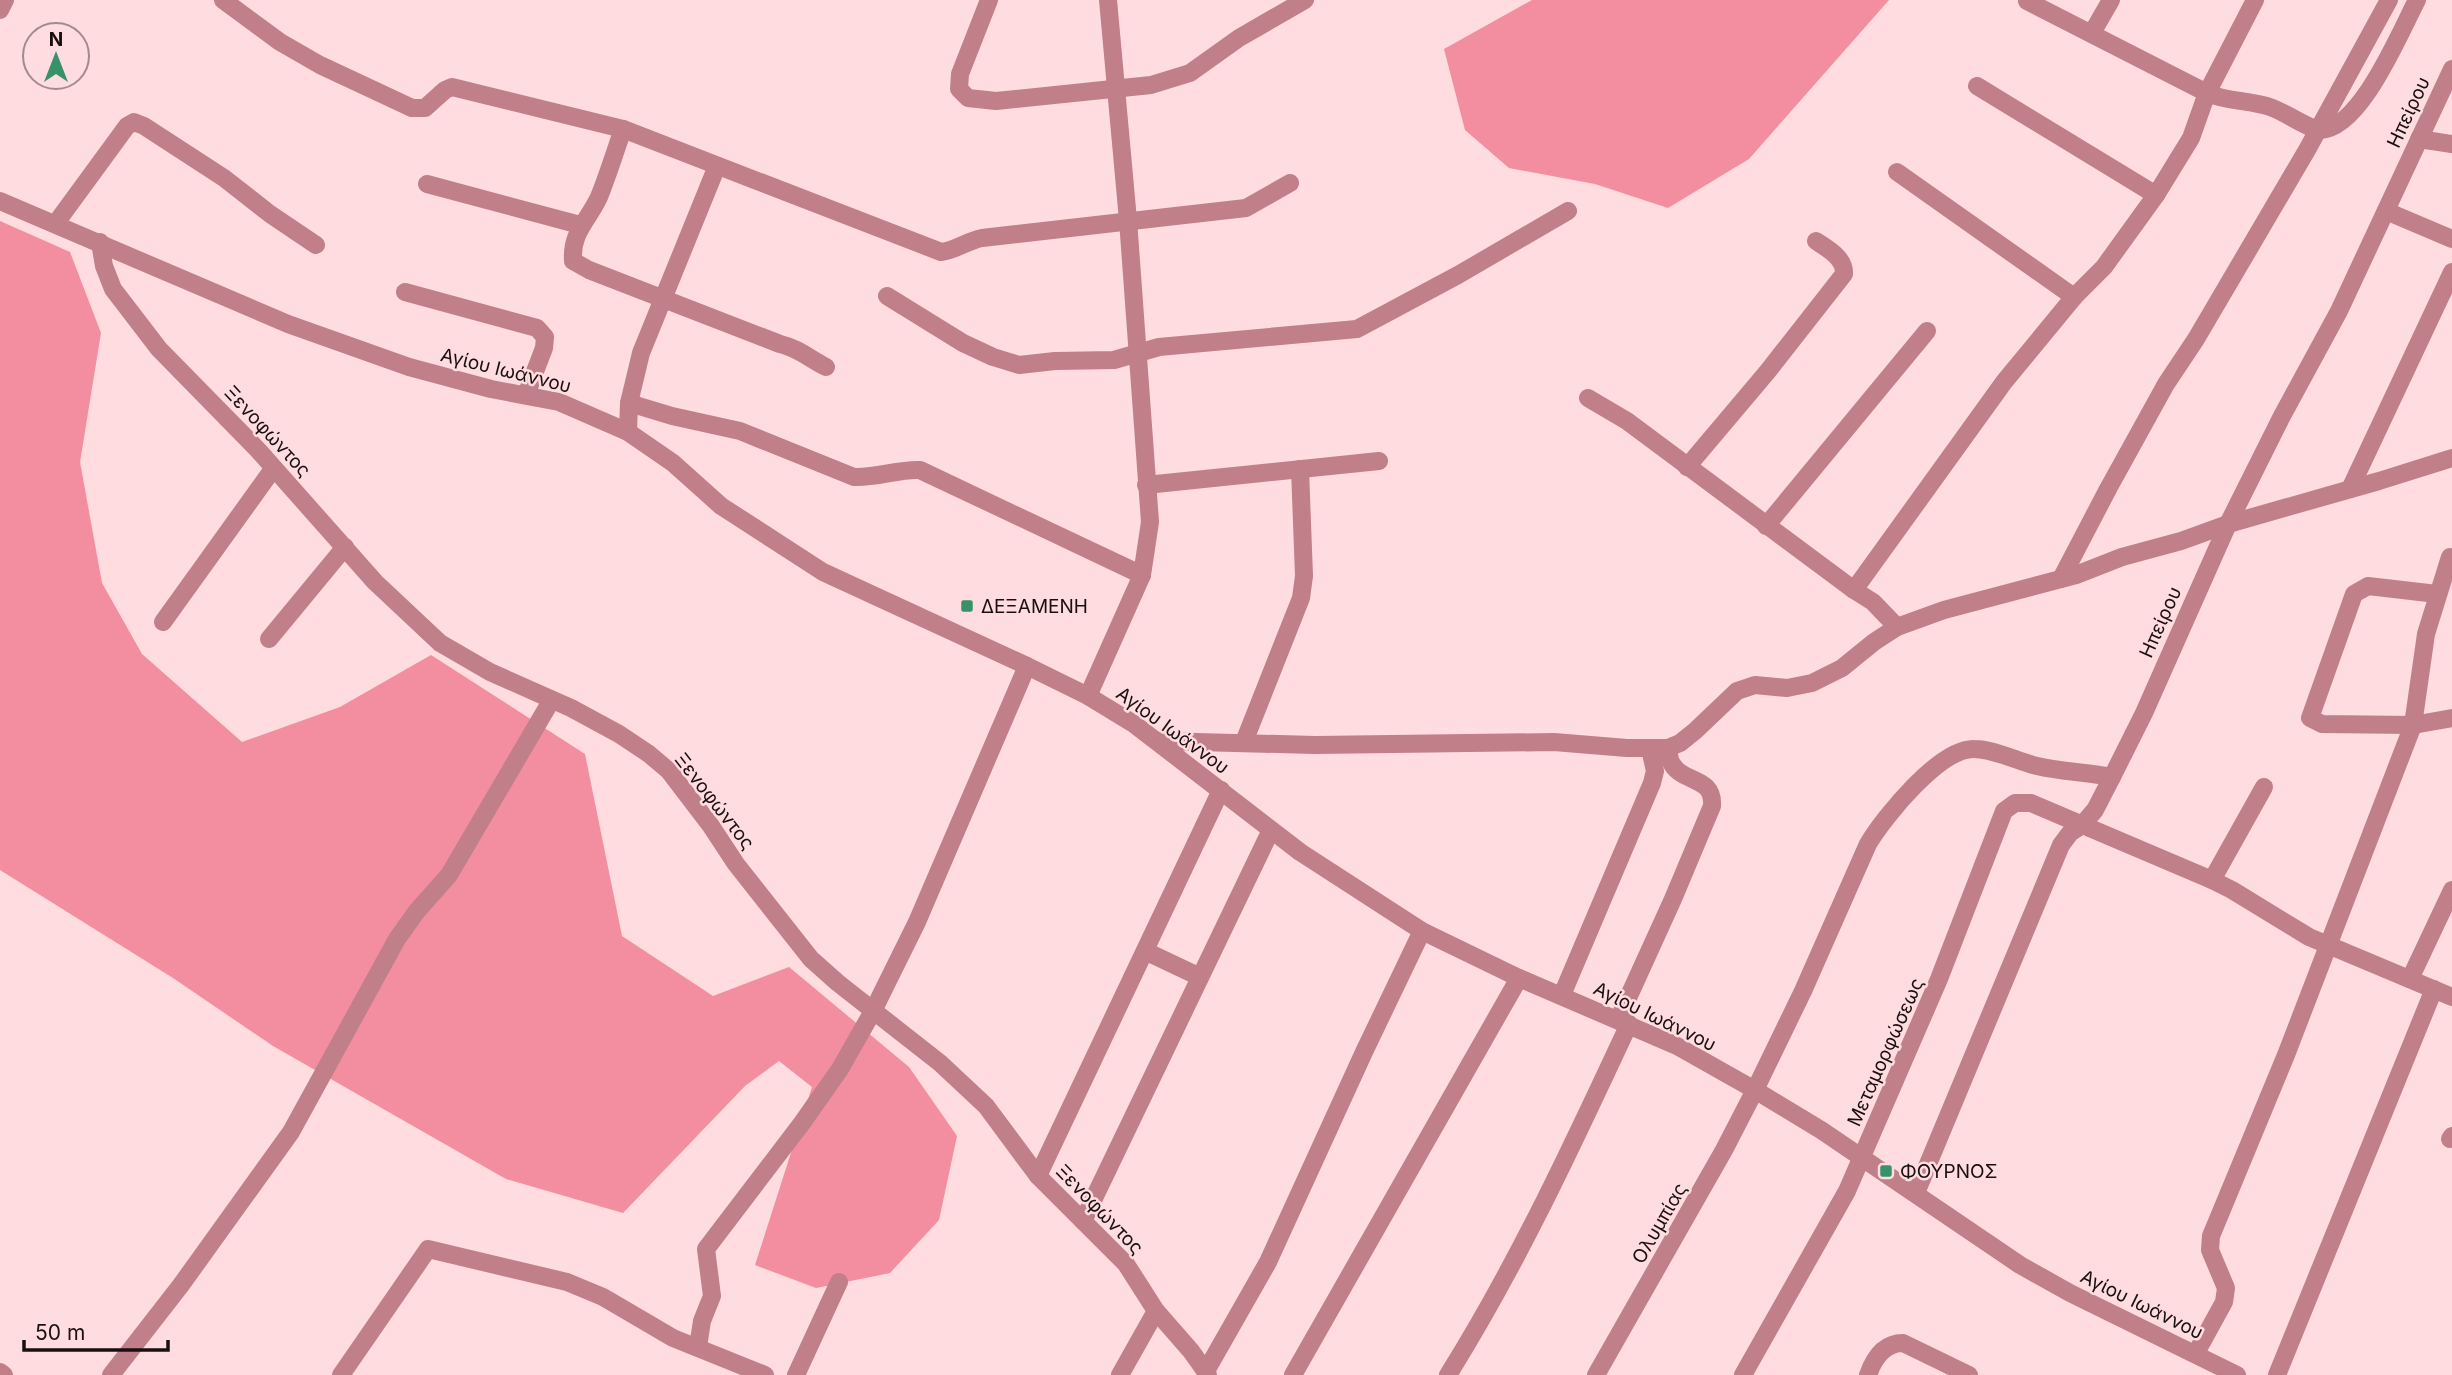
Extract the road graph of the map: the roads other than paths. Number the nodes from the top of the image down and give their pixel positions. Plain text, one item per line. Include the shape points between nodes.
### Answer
1 (5, 0) edge
2 (223, 0) edge
3 (989, 0) edge
4 (1108, 0) edge
5 (1305, 0) edge
6 (2111, 0) edge
7 (2255, 0) edge
8 (2389, 0) edge
9 (2417, 0) edge
10 (2027, 1) edge
11 (0, 10) edge
12 (2092, 33) junction
13 (2452, 69) edge
14 (1978, 86) dead end
15 (1114, 89) junction
16 (2207, 93) junction
17 (623, 129) junction
18 (2317, 130) junction
19 (2419, 139) junction
20 (2452, 144) edge
21 (717, 166) junction
22 (1897, 172) dead end
23 (1290, 183) dead end
24 (427, 184) dead end
25 (2156, 195) junction
26 (0, 201) edge
27 (1568, 211) dead end
28 (2385, 211) junction
29 (1128, 220) junction
30 (56, 223) junction
31 (580, 225) junction
32 (2452, 239) edge
33 (1816, 240) dead end
34 (100, 242) junction
35 (316, 245) dead end
36 (2452, 272) edge
37 (405, 292) dead end
38 (887, 296) dead end
39 (663, 297) junction
40 (2074, 297) junction
41 (1927, 331) dead end
42 (1138, 354) junction
43 (826, 367) dead end
44 (526, 395) junction
45 (1588, 398) dead end
46 (629, 403) junction
47 (628, 432) junction
48 (2452, 458) edge
49 (1379, 461) dead end
50 (1687, 467) junction
51 (273, 469) junction
52 (1300, 469) junction
53 (1146, 485) junction
54 (2350, 489) junction
55 (2228, 524) junction
56 (1766, 526) junction
57 (345, 547) junction
58 (2450, 557) dead end
59 (1142, 575) junction
60 (2061, 579) junction
61 (1854, 590) junction
62 (2437, 594) junction
63 (163, 622) dead end
64 (1897, 628) junction
65 (269, 639) dead end
66 (1027, 666) junction
67 (1088, 696) junction
68 (551, 701) junction
69 (2452, 718) edge
70 (2413, 725) junction
71 (1159, 741) junction
72 (1244, 743) junction
73 (1659, 748) junction
74 (2112, 777) junction
75 (2264, 787) dead end
76 (1221, 790) junction
77 (2082, 825) junction
78 (1271, 830) junction
79 (2212, 880) junction
80 (2452, 890) edge
81 (1422, 931) junction
82 (2328, 943) junction
83 (1145, 951) junction
84 (1200, 977) junction
85 (1520, 978) junction
86 (2410, 979) junction
87 (2434, 989) junction
88 (1562, 995) junction
89 (2452, 997) edge
90 (873, 1011) junction
91 (1623, 1022) junction
92 (1755, 1090) junction
93 (1861, 1158) junction
94 (1038, 1176) junction
95 (1916, 1193) junction
96 (1083, 1220) junction
97 (839, 1282) dead end
98 (1156, 1311) junction
99 (698, 1347) junction
100 (2196, 1353) junction
101 (1207, 1373) edge
102 (111, 1375) edge
103 (341, 1375) edge
104 (765, 1375) edge
105 (796, 1375) edge
106 (1120, 1375) edge
107 (1293, 1375) edge
108 (1448, 1375) edge
109 (1596, 1375) edge
110 (1743, 1375) edge
111 (1868, 1375) edge
112 (1969, 1375) edge
113 (2237, 1375) edge
114 (2277, 1375) edge

1 - 11 street
2 - 17 street via 320,65 412,108 425,108 452,87
3 - 15 street via 960,74 959,89 968,99 996,101
4 - 15 street
5 - 15 street via 1190,73 1151,85
6 - 12 street
7 - 16 street
8 - 18 street
9 - 18 street via 2368,93 2345,118
10 - 12 street
12 - 16 street
13 - 19 street, Ηπείρου
14 - 25 street
15 - 29 street
16 - 18 street via 2273,108
16 - 25 street via 2191,138
17 - 21 street
17 - 31 street via 600,195
18 - 60 street via 2166,384
19 - 20 street
19 - 28 street, Ηπείρου
21 - 29 street via 942,252 982,238
21 - 39 street
22 - 40 street
23 - 29 street via 1246,208
24 - 31 street
25 - 40 street via 2104,267
26 - 30 street, Αγίου Ιωάννου
27 - 42 street via 1357,329 1159,346
28 - 32 street
28 - 55 street, Ηπείρου via 2339,311
29 - 42 street
30 - 34 street, Αγίου Ιωάννου
30 - 35 street via 127,125 134,122 224,178
31 - 39 street via 573,261
33 - 50 street via 1839,259 1844,274
34 - 44 street, Αγίου Ιωάννου via 300,329 409,367
34 - 51 street, Ξενοφώντος via 113,289 145,331
36 - 54 street
37 - 44 street via 537,328 545,337 544,348
38 - 42 street via 963,343 1019,365 1114,360
39 - 43 street via 797,348
39 - 46 street via 637,364
40 - 61 street via 2004,382
41 - 56 street
42 - 53 street
44 - 47 street, Αγίου Ιωάννου via 559,402
45 - 50 street
46 - 47 street
46 - 59 street via 740,431 854,477 920,470
47 - 66 street, Αγίου Ιωάννου via 673,463 721,506 823,572
48 - 54 street
49 - 52 street
50 - 56 street
51 - 57 street, Ξενοφώντος
51 - 63 street
52 - 53 street
52 - 72 street via 1301,598
53 - 59 street via 1150,522
54 - 55 street
55 - 60 street
55 - 74 street, Ηπείρου
56 - 61 street
57 - 65 street
57 - 68 street, Ξενοφώντος via 440,643
58 - 62 street
59 - 67 street
60 - 64 street via 1944,610
61 - 64 street via 1873,602
62 - 70 street via 2426,634
62 - 70 street via 2368,586 2354,594 2310,718 2322,724
64 - 73 street via 1842,668 1811,683 1787,688 1755,685 1737,691 1680,743
66 - 67 street, Αγίου Ιωάννου
66 - 90 street via 917,922
67 - 71 street, Αγίου Ιωάννου
68 - 90 street, Ξενοφώντος via 619,734 669,771 811,959
68 - 102 street via 449,875 397,939 291,1132
69 - 70 street
70 - 82 street
71 - 72 street
71 - 76 street, Αγίου Ιωάννου
72 - 73 street via 1554,742
73 - 88 street via 1652,783
73 - 91 street via 1681,774 1707,787 1713,795 1712,806
74 - 77 street, Ηπείρου
74 - 92 street, Ολυμπίας via 2041,767 1974,748 1939,763 1895,806 1868,844
75 - 79 street
76 - 78 street, Αγίου Ιωάννου
76 - 83 street
77 - 79 street
77 - 93 street, Μεταμορφώσεως via 2031,803 2015,803 2004,811 1939,979
77 - 95 street, Ηπείρου via 2062,845
78 - 81 street, Αγίου Ιωάννου
78 - 84 street
79 - 82 street via 2292,929
80 - 86 street
81 - 85 street, Αγίου Ιωάννου
81 - 101 street via 1268,1262
82 - 86 street
82 - 100 street via 2211,1236 2210,1250 2226,1288 2224,1302
83 - 84 street
83 - 94 street
84 - 96 street
85 - 88 street, Αγίου Ιωάννου
85 - 107 street
86 - 87 street
87 - 89 street
87 - 114 street
88 - 91 street, Αγίου Ιωάννου
90 - 94 street, Ξενοφώντος via 968,1087
90 - 99 street via 802,1123 706,1249 712,1296
91 - 92 street, Αγίου Ιωάννου
91 - 108 street via 1561,1170
92 - 93 street, Αγίου Ιωάννου
92 - 109 street, Ολυμπίας
93 - 95 street, Αγίου Ιωάννου
93 - 110 street, Μεταμορφώσεως via 1830,1223
94 - 96 street, Ξενοφώντος
95 - 100 street, Αγίου Ιωάννου via 2020,1265
96 - 98 street, Ξενοφώντος via 1126,1264
97 - 105 street
98 - 101 street, Ξενοφώντος
98 - 106 street
99 - 103 street via 567,1282 428,1248
99 - 104 street
100 - 113 street, Αγίου Ιωάννου
111 - 112 street via 1883,1349 1893,1343 1903,1343

